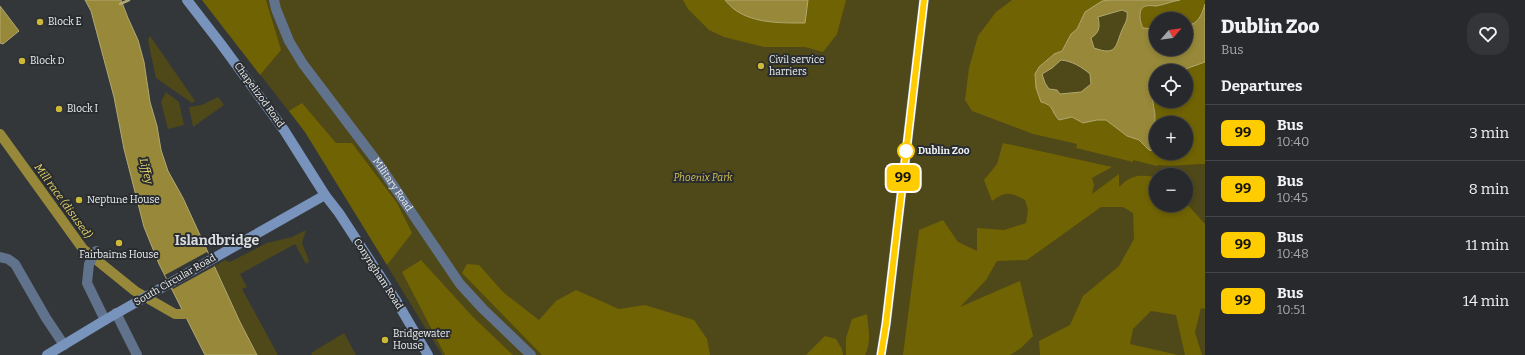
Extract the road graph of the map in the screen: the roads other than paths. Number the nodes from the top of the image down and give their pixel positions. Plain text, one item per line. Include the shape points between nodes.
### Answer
1 (186, 0) edge
2 (274, 0) edge
3 (924, 0) edge
4 (325, 195) junction
5 (96, 251) dead end
6 (0, 258) edge
7 (116, 313) junction
8 (105, 320) junction
9 (64, 345) junction
10 (47, 355) edge
11 (137, 355) edge
12 (428, 355) edge
13 (531, 355) edge
14 (881, 355) edge

1 - 4 main road, Chapelizod Road via 284,130
2 - 13 street, Military Road via 289,41 303,64 378,163 460,284 482,309
3 - 14 street
4 - 7 main road, South Circular Road
4 - 12 main road, Conyngham Road via 397,302
5 - 8 street via 89,264 87,283
6 - 9 street via 8,259 15,264
7 - 8 main road, South Circular Road
7 - 11 street
8 - 9 main road, South Circular Road
9 - 10 main road, South Circular Road

